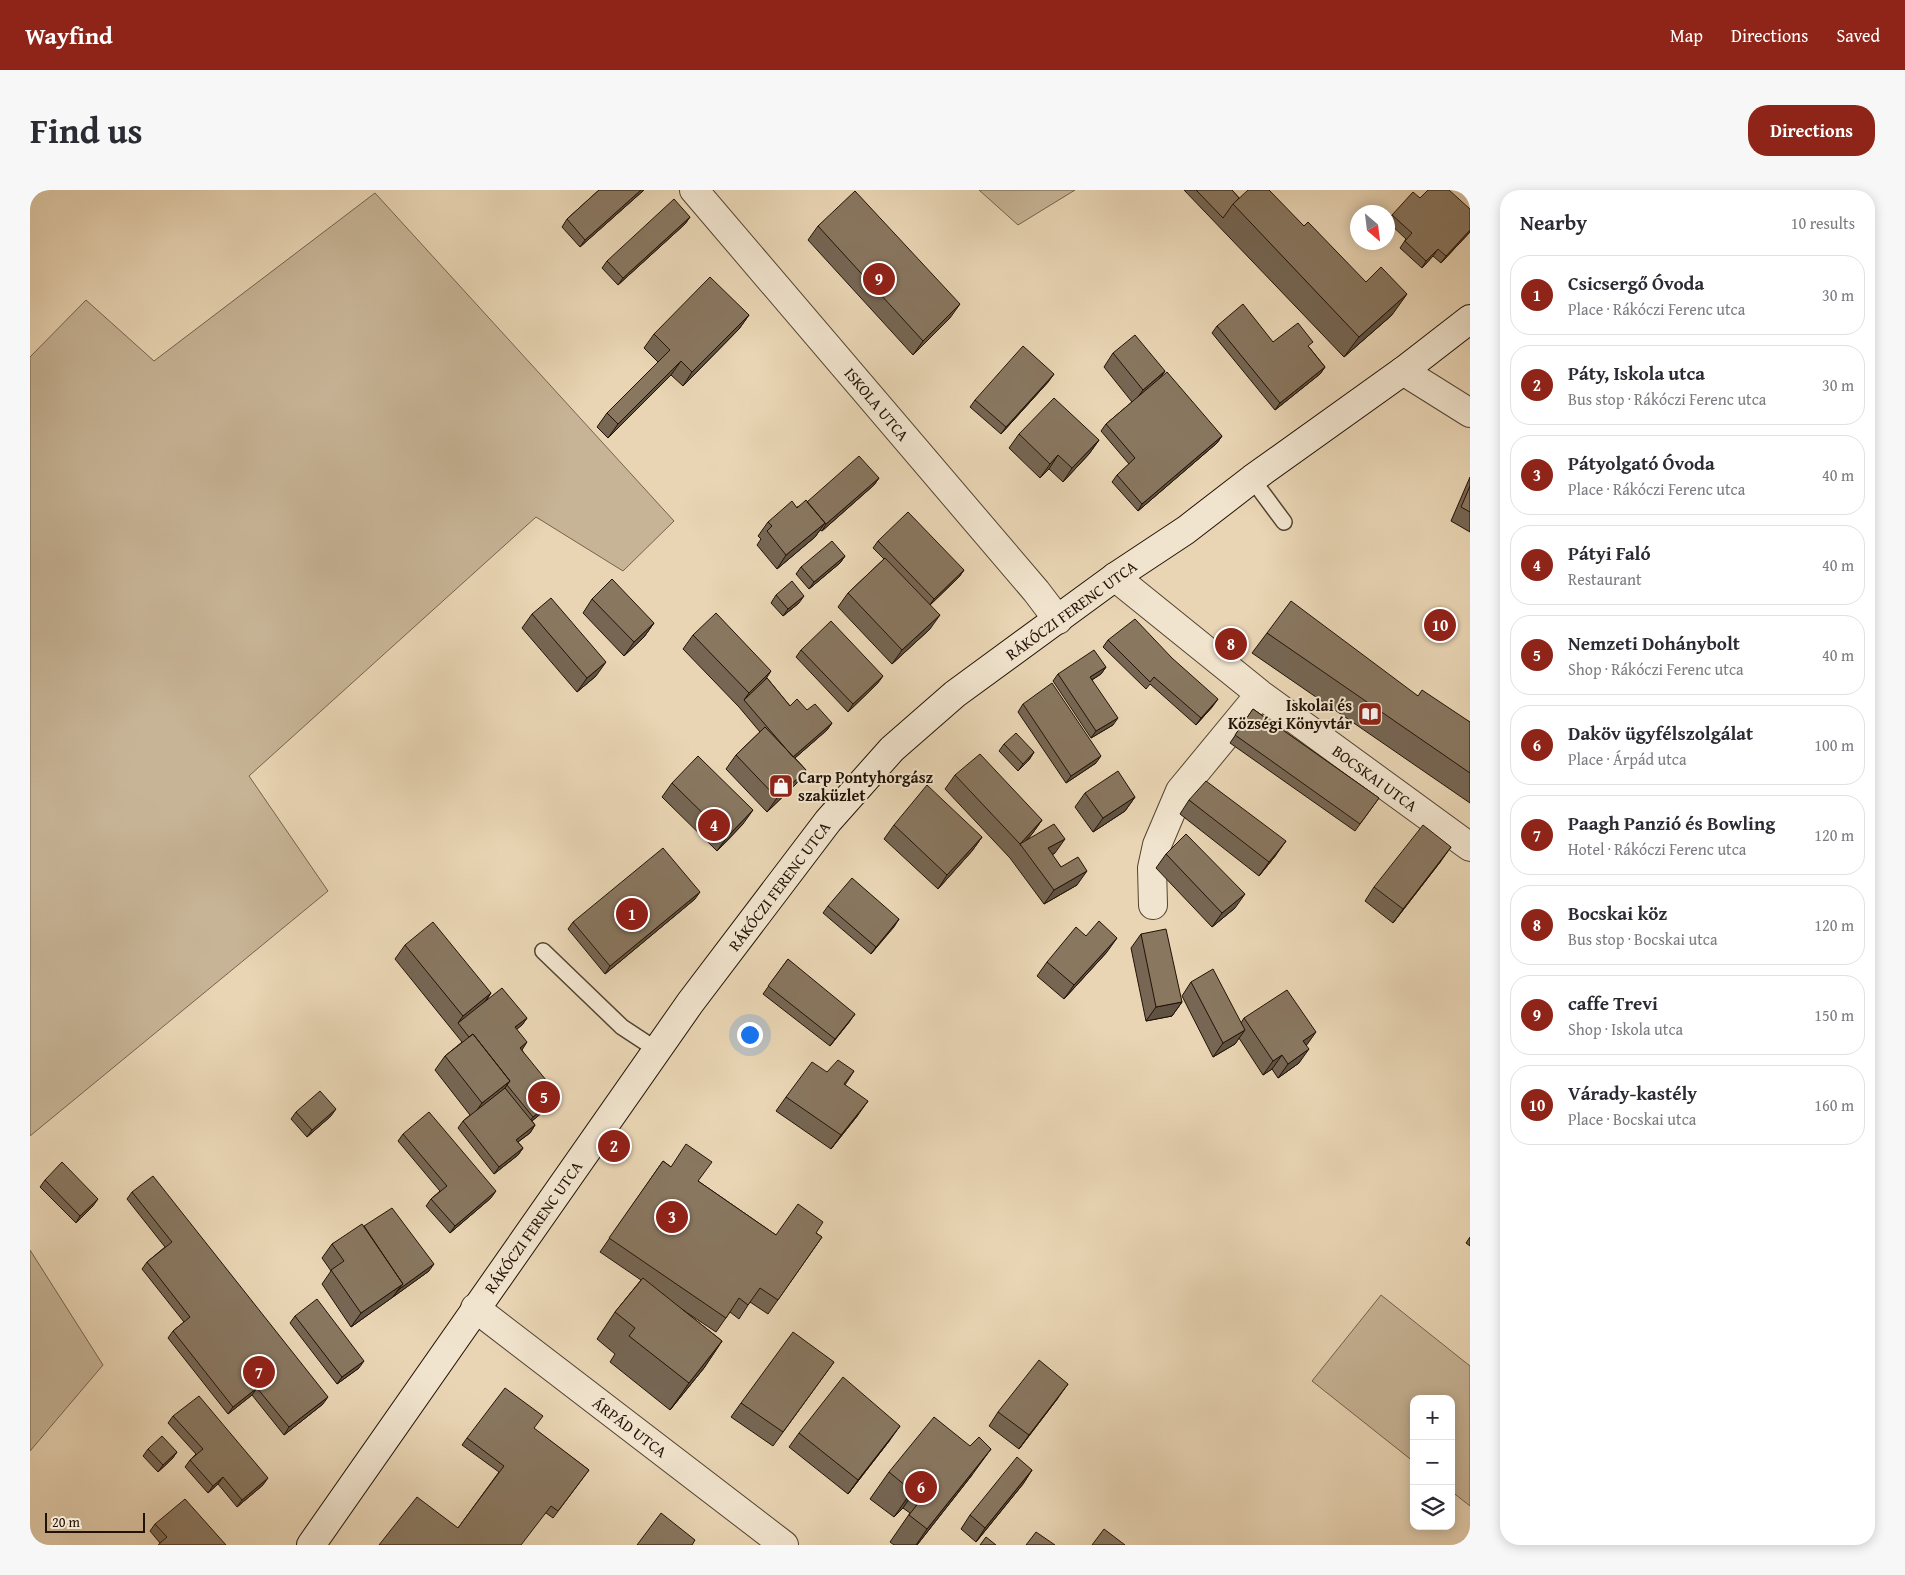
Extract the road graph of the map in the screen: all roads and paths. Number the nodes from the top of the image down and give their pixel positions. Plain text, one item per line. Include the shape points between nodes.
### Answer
1 (694, 190) edge
2 (1470, 320) edge
3 (1403, 371) junction
4 (1470, 413) edge
5 (1252, 479) junction
6 (1284, 522) dead end
7 (1115, 577) junction
8 (1058, 620) junction
9 (1260, 694) junction
10 (1470, 847) edge
11 (1153, 905) dead end
12 (543, 951) dead end
13 (657, 1050) junction
14 (475, 1308) junction
15 (311, 1545) edge
16 (784, 1545) edge

1 - 8 street, ISKOLA UTCA
2 - 3 street, RÁKÓCZI FERENC UTCA
3 - 4 street
3 - 5 street, RÁKÓCZI FERENC UTCA
5 - 6 lane
5 - 7 street, RÁKÓCZI FERENC UTCA via 1186,530
7 - 8 street, RÁKÓCZI FERENC UTCA
7 - 9 street, BOCSKAI UTCA
8 - 13 street, RÁKÓCZI FERENC UTCA via 955,694 892,749 828,822
9 - 10 street, BOCSKAI UTCA
9 - 11 street via 1180,791 1157,845 1152,868
12 - 13 lane via 622,1027
13 - 14 street, RÁKÓCZI FERENC UTCA
14 - 15 street, RÁKÓCZI FERENC UTCA
14 - 16 street, ÁRPÁD UTCA

